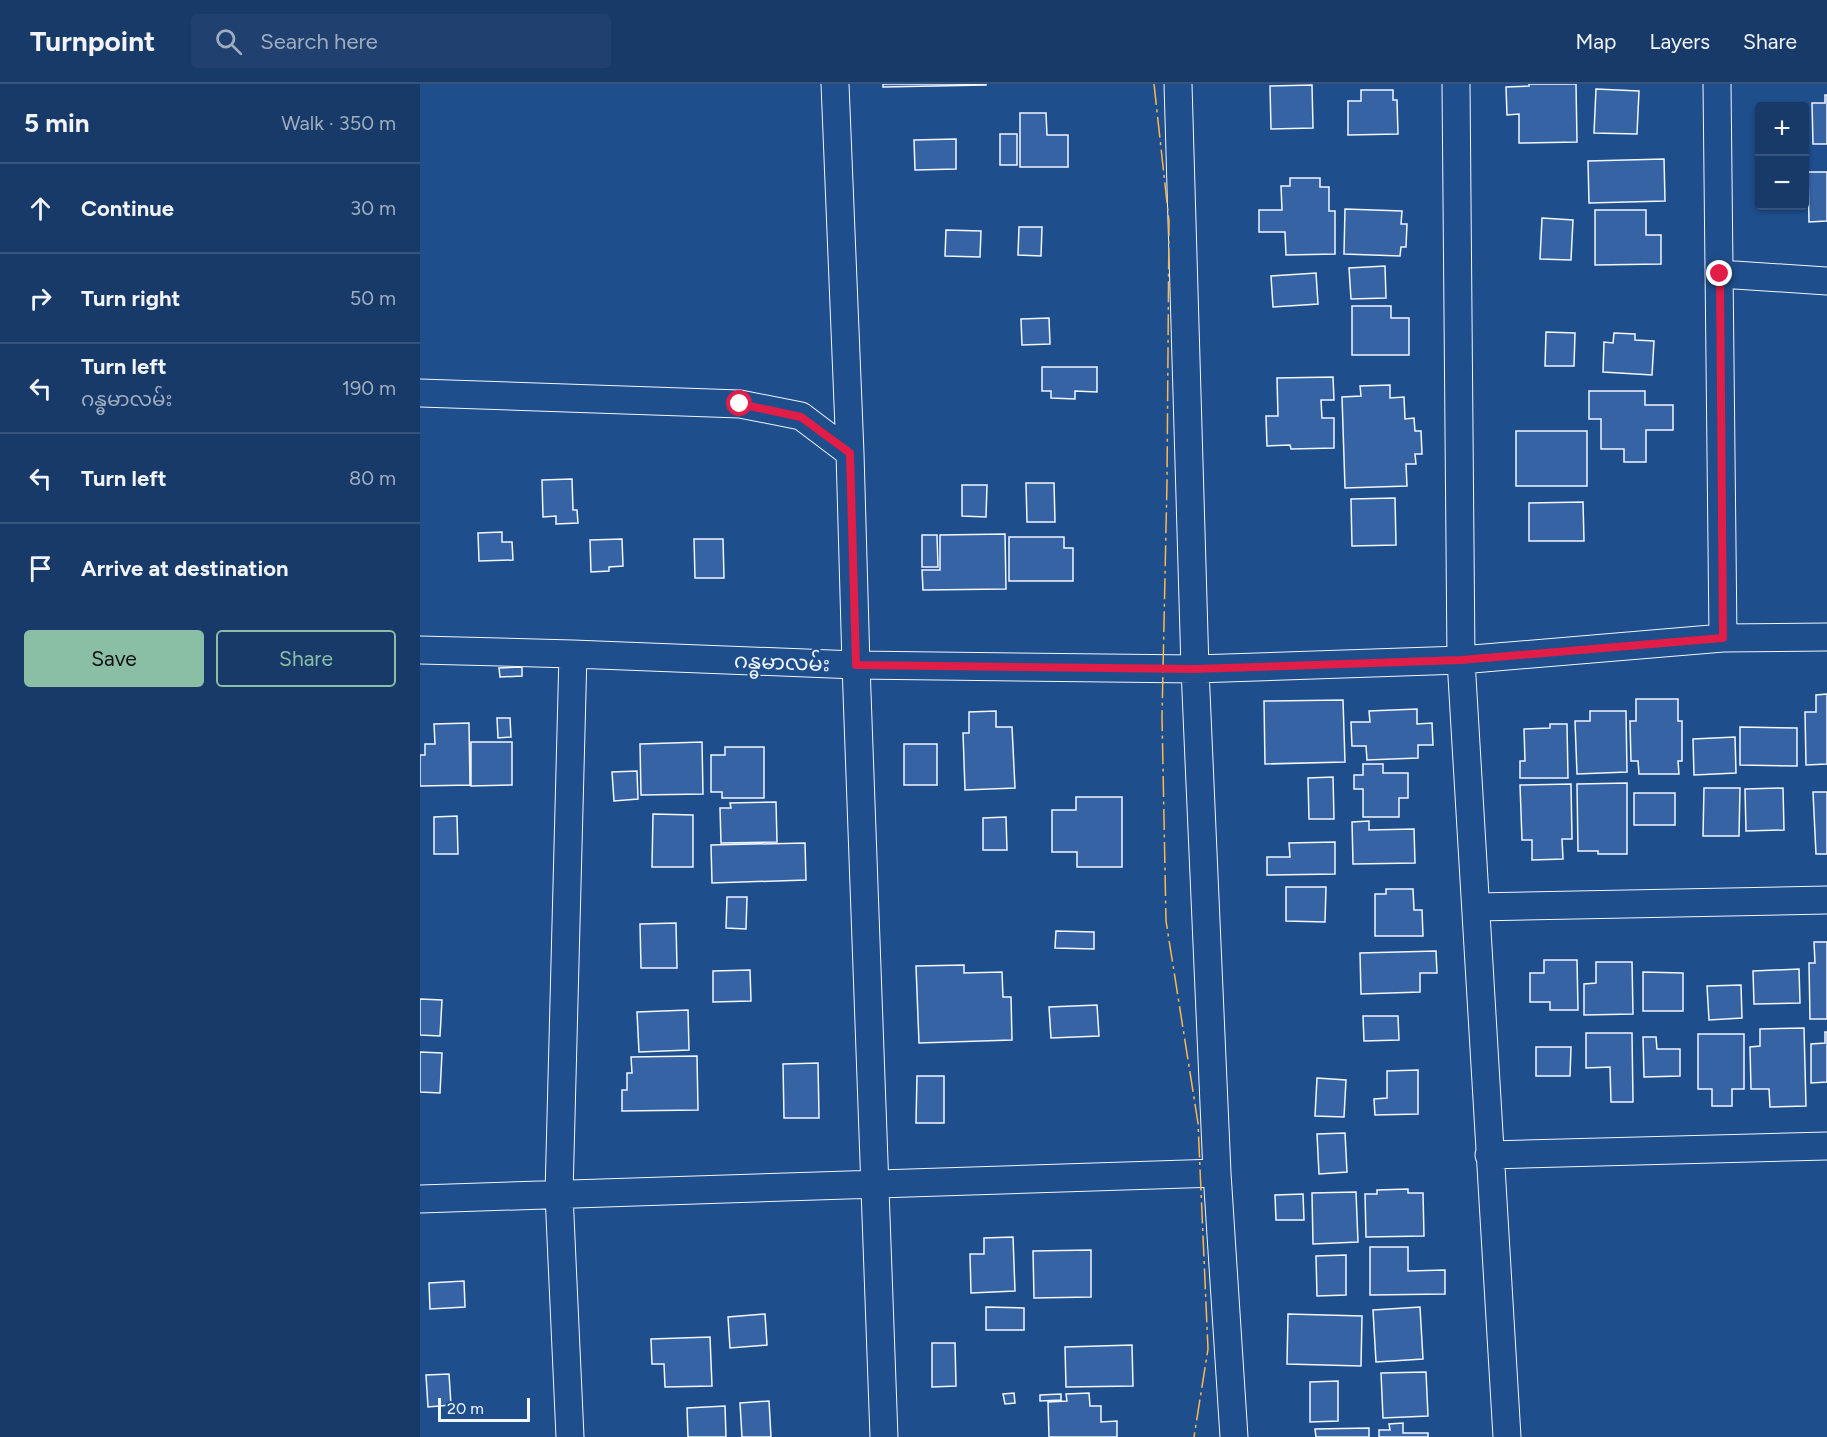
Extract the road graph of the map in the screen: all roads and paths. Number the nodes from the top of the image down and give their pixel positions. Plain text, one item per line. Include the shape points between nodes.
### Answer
1 (835, 84) edge
2 (1178, 84) edge
3 (1456, 84) edge
4 (1717, 84) edge
5 (1720, 274) junction
6 (1827, 281) edge
7 (420, 393) edge
8 (850, 453) junction
9 (1827, 636) edge
10 (1723, 638) junction
11 (420, 650) edge
12 (573, 654) junction
13 (1461, 660) junction
14 (856, 665) junction
15 (1195, 669) junction
16 (1827, 900) edge
17 (1476, 907) junction
18 (1827, 1146) edge
19 (1489, 1155) junction
20 (1217, 1173) junction
21 (876, 1184) junction
22 (559, 1194) junction
23 (420, 1198) edge
24 (570, 1437) edge
25 (884, 1437) edge
26 (1234, 1437) edge
27 (1508, 1437) edge

1 - 8 street
2 - 15 street
3 - 13 street
4 - 5 street
5 - 6 street
5 - 10 street
7 - 8 street via 740,404 801,417
8 - 14 street
9 - 10 street, ဂန္ဓမာလမ်း
10 - 13 street, ဂန္ဓမာလမ်း
11 - 12 street, ဂန္ဓမာလမ်း
12 - 14 street, ဂန္ဓမာလမ်း
12 - 22 street
13 - 15 street, ဂန္ဓမာလမ်း
13 - 17 street
14 - 15 street, ဂန္ဓမာလမ်း
14 - 21 street
15 - 20 street
16 - 17 street
17 - 19 street
18 - 19 street
19 - 27 street
20 - 21 street
20 - 26 street
21 - 22 street
21 - 25 street
22 - 23 street
22 - 24 street

